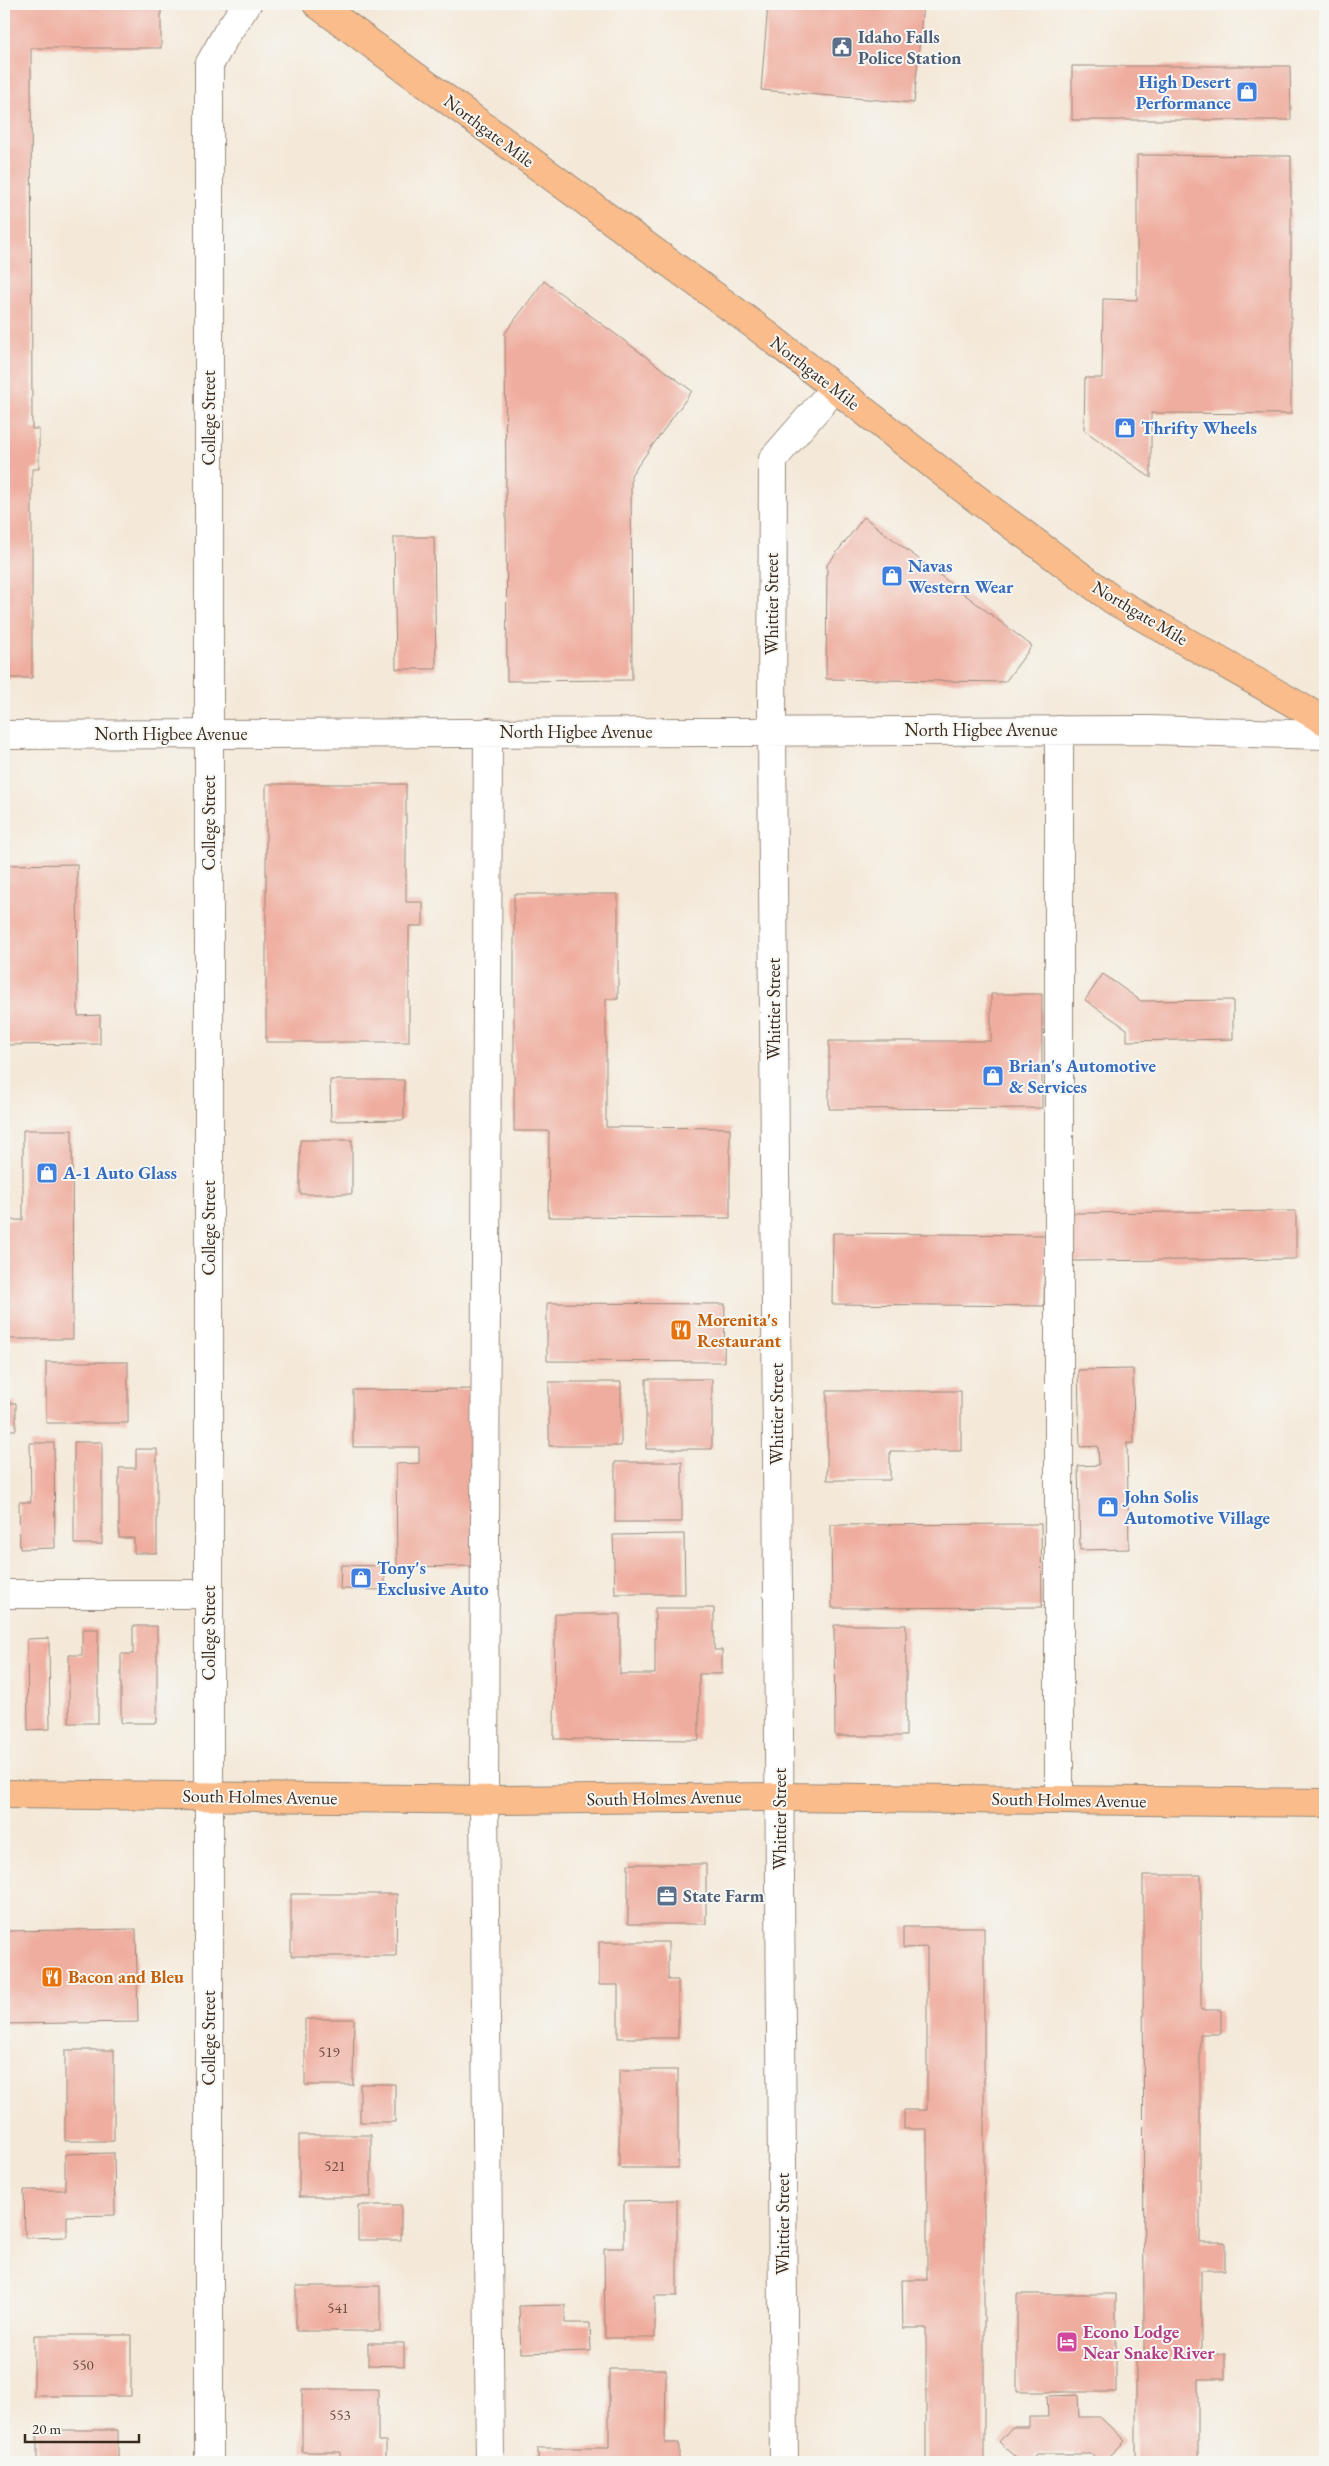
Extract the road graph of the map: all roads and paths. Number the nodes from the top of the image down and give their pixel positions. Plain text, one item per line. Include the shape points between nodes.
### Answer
1 (247, 4) edge
2 (317, 4) edge
3 (834, 389) junction
4 (1325, 721) edge
5 (772, 730) junction
6 (1059, 730) junction
7 (488, 732) junction
8 (209, 733) junction
9 (4, 734) edge
10 (1325, 735) edge
11 (4, 1594) edge
12 (209, 1594) junction
13 (4, 1794) edge
14 (209, 1796) junction
15 (780, 1796) junction
16 (484, 1800) junction
17 (1059, 1800) junction
18 (1325, 1803) edge
19 (209, 2462) edge
20 (490, 2462) edge
21 (784, 2462) edge

1 - 8 street, College Street via 210,65
2 - 3 main road, Northgate Mile via 761,330
3 - 4 main road, Northgate Mile via 1113,600
3 - 5 street, Whittier Street via 773,459
5 - 6 street, North Higbee Avenue
5 - 7 street, North Higbee Avenue
5 - 15 street, Whittier Street
6 - 10 street, North Higbee Avenue
6 - 17 street
7 - 8 street, North Higbee Avenue
7 - 16 street
8 - 9 street, North Higbee Avenue
8 - 12 street, College Street
11 - 12 street
12 - 14 street, College Street
13 - 14 main road, South Holmes Avenue
14 - 16 main road, South Holmes Avenue
14 - 19 street, College Street
15 - 16 main road, South Holmes Avenue
15 - 17 main road, South Holmes Avenue
15 - 21 street, Whittier Street
16 - 20 street
17 - 18 main road, South Holmes Avenue

